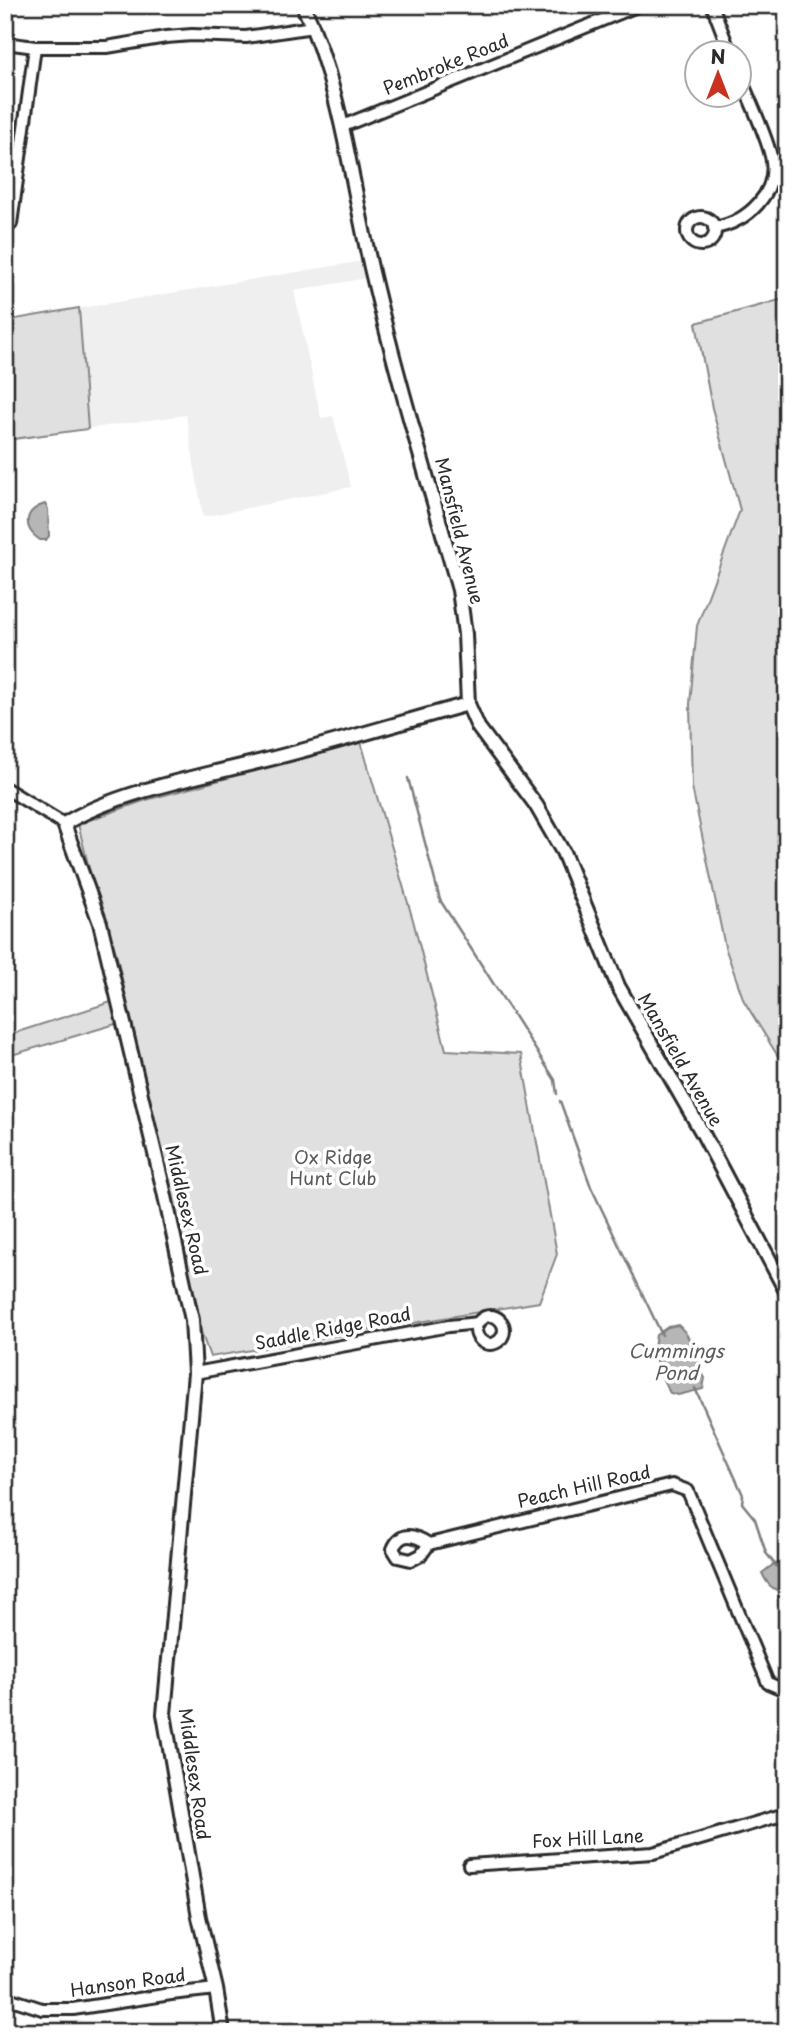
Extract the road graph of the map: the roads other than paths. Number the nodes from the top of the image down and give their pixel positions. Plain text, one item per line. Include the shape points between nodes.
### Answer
1 (303, 5) edge
2 (639, 5) edge
3 (712, 5) edge
4 (313, 27) junction
5 (725, 38) edge
6 (5, 43) edge
7 (35, 47) junction
8 (752, 108) edge
9 (343, 126) junction
10 (11, 224) dead end
11 (714, 228) dead end
12 (468, 704) junction
13 (5, 788) edge
14 (64, 824) junction
15 (787, 1293) edge
16 (478, 1323) dead end
17 (195, 1373) junction
18 (429, 1544) dead end
19 (787, 1691) edge
20 (787, 1816) edge
21 (469, 1865) dead end
22 (216, 1989) junction
23 (5, 1997) edge
24 (223, 2032) edge

1 - 4 main road, Mansfield Avenue
2 - 9 street, Pembroke Road
3 - 5 street
4 - 7 street via 246,37 192,35 107,47
4 - 9 main road, Mansfield Avenue
6 - 7 street
7 - 10 street
8 - 11 street via 771,157 771,180 749,215
9 - 12 main road, Mansfield Avenue via 372,271 459,590
12 - 14 main road via 135,795
12 - 15 main road, Mansfield Avenue via 478,727 536,804 563,852 618,986
13 - 14 street
14 - 17 main road, Middlesex Road via 100,923 163,1186 192,1320
16 - 17 street, Saddle Ridge Road
17 - 22 main road, Middlesex Road via 164,1714
18 - 19 street, Peach Hill Road via 672,1485 688,1491 768,1683
20 - 21 street, Fox Hill Lane via 653,1853
22 - 23 street, Hanson Road via 73,2009 41,2009
22 - 24 main road, Middlesex Road

